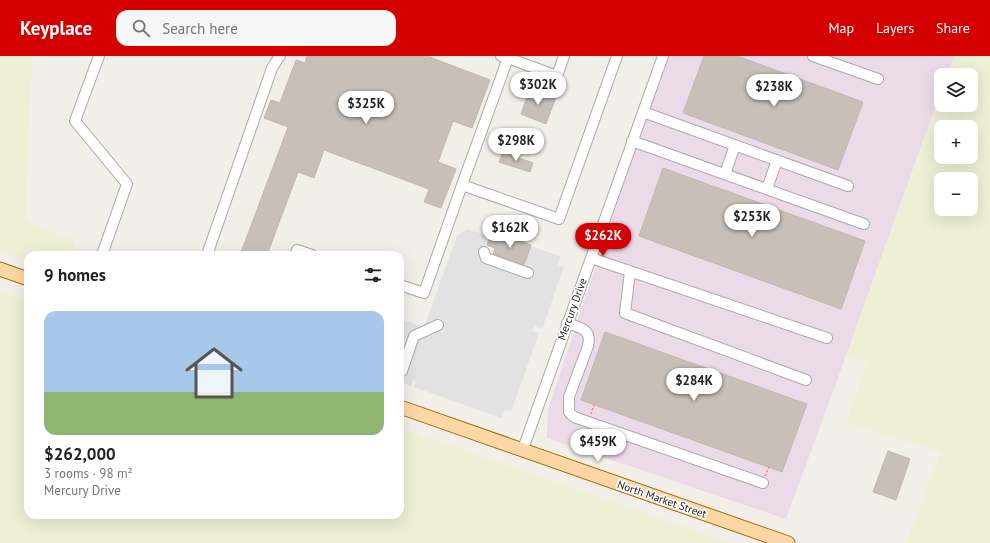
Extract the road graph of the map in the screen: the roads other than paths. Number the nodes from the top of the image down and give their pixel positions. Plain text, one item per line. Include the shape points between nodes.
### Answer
1 (99, 56) edge
2 (280, 56) edge
3 (564, 56) edge
4 (616, 56) edge
5 (663, 56) edge
6 (813, 56) edge
7 (504, 57) edge
8 (878, 79) dead end
9 (643, 112) junction
10 (632, 141) junction
11 (735, 145) junction
12 (777, 160) junction
13 (725, 174) junction
14 (462, 185) junction
15 (848, 186) dead end
16 (767, 189) junction
17 (864, 224) dead end
18 (103, 251) edge
19 (208, 251) edge
20 (484, 252) dead end
21 (591, 258) junction
22 (0, 269) edge
23 (630, 272) junction
24 (528, 273) dead end
25 (24, 278) edge
26 (404, 286) edge
27 (567, 323) junction
28 (438, 325) dead end
29 (827, 338) dead end
30 (404, 365) edge
31 (806, 380) dead end
32 (404, 408) edge
33 (523, 450) junction
34 (763, 483) dead end
35 (788, 543) edge

1 - 18 street via 75,121 127,184
2 - 19 street via 272,68
3 - 7 street via 557,76
4 - 14 street via 559,219
5 - 9 street, Mercury Drive
6 - 8 street
7 - 14 street
9 - 10 street, Mercury Drive
9 - 11 street
10 - 13 street
10 - 21 street, Mercury Drive
11 - 12 street
11 - 13 street
12 - 15 street
12 - 16 street
13 - 16 street
14 - 26 street via 424,293
16 - 17 street
20 - 24 street via 486,258
21 - 23 street
21 - 27 street, Mercury Drive
22 - 25 main road
23 - 29 street
23 - 31 street via 625,313
27 - 33 street, Mercury Drive
27 - 34 street via 582,328 587,332 589,339 569,397 569,412 574,417
28 - 30 street via 414,336
32 - 33 main road, North Market Street
33 - 35 main road, North Market Street

